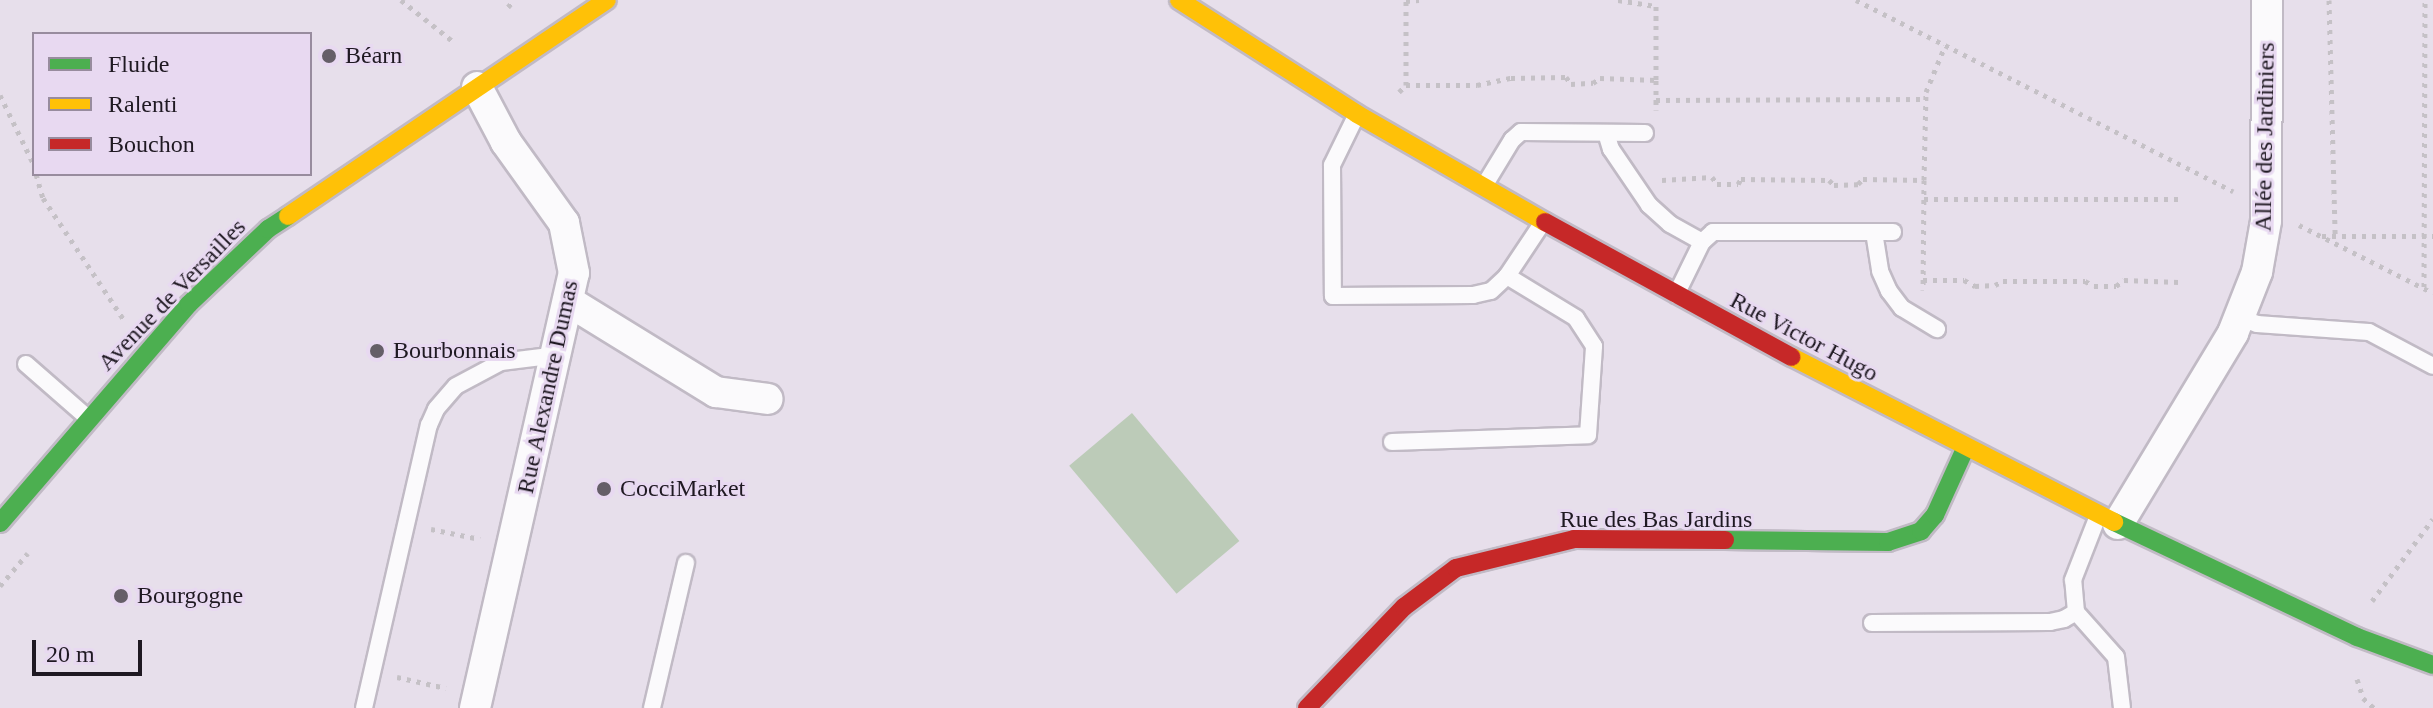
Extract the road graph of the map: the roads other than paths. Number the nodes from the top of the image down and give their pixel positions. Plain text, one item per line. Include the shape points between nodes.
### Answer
1 (607, 0) edge
2 (1179, 0) edge
3 (2267, 0) edge
4 (477, 87) junction
5 (1357, 114) junction
6 (1606, 133) junction
7 (1645, 133) dead end
8 (1483, 187) junction
9 (1543, 222) junction
10 (1874, 232) junction
11 (1893, 232) dead end
12 (1702, 242) junction
13 (1507, 276) junction
14 (1675, 296) junction
15 (568, 301) junction
16 (2240, 318) junction
17 (1937, 329) dead end
18 (558, 355) junction
19 (26, 364) dead end
20 (2433, 366) edge
21 (768, 399) dead end
22 (89, 419) junction
23 (1392, 442) dead end
24 (1965, 449) junction
25 (2109, 520) junction
26 (0, 523) edge
27 (686, 563) dead end
28 (2076, 612) junction
29 (1872, 623) dead end
30 (2433, 665) edge
31 (477, 701) edge
32 (364, 708) edge
33 (652, 708) edge
34 (1307, 708) edge
35 (2122, 708) edge

1 - 4 street, Avenue de Versailles
2 - 5 street, Rue Victor Hugo
3 - 16 street, Allée des Jardiniers via 2266,208 2257,272
4 - 15 street, Rue Alexandre Dumas via 506,142 564,223 574,273
4 - 22 street, Avenue de Versailles via 268,229 189,304
5 - 8 street, Rue Victor Hugo
5 - 13 lane via 1332,165 1333,296 1473,295 1491,291
6 - 7 lane
6 - 8 lane via 1521,132
6 - 12 lane via 1649,205
8 - 9 street, Rue Victor Hugo
9 - 13 lane
9 - 14 street, Rue Victor Hugo
10 - 11 lane
10 - 12 lane via 1713,232
10 - 17 lane via 1889,291 1902,308
12 - 14 lane
13 - 23 lane via 1576,318 1594,346 1588,435
14 - 24 street, Rue Victor Hugo
15 - 18 street, Rue Alexandre Dumas
15 - 21 street via 716,392
16 - 20 lane via 2257,324 2369,332
16 - 25 street, Allée des Jardiniers
18 - 31 street, Rue Alexandre Dumas
18 - 32 lane via 501,362 443,398 429,425
19 - 22 lane
22 - 26 street, Avenue de Versailles
24 - 25 street, Rue Victor Hugo
24 - 34 street, Rue des Bas Jardins via 1935,515 1921,531 1888,542 1574,539 1456,568 1404,607
25 - 28 lane via 2073,580
25 - 30 street, Rue Victor Hugo via 2357,637
27 - 33 lane
28 - 29 lane via 2050,622
28 - 35 lane via 2116,657

